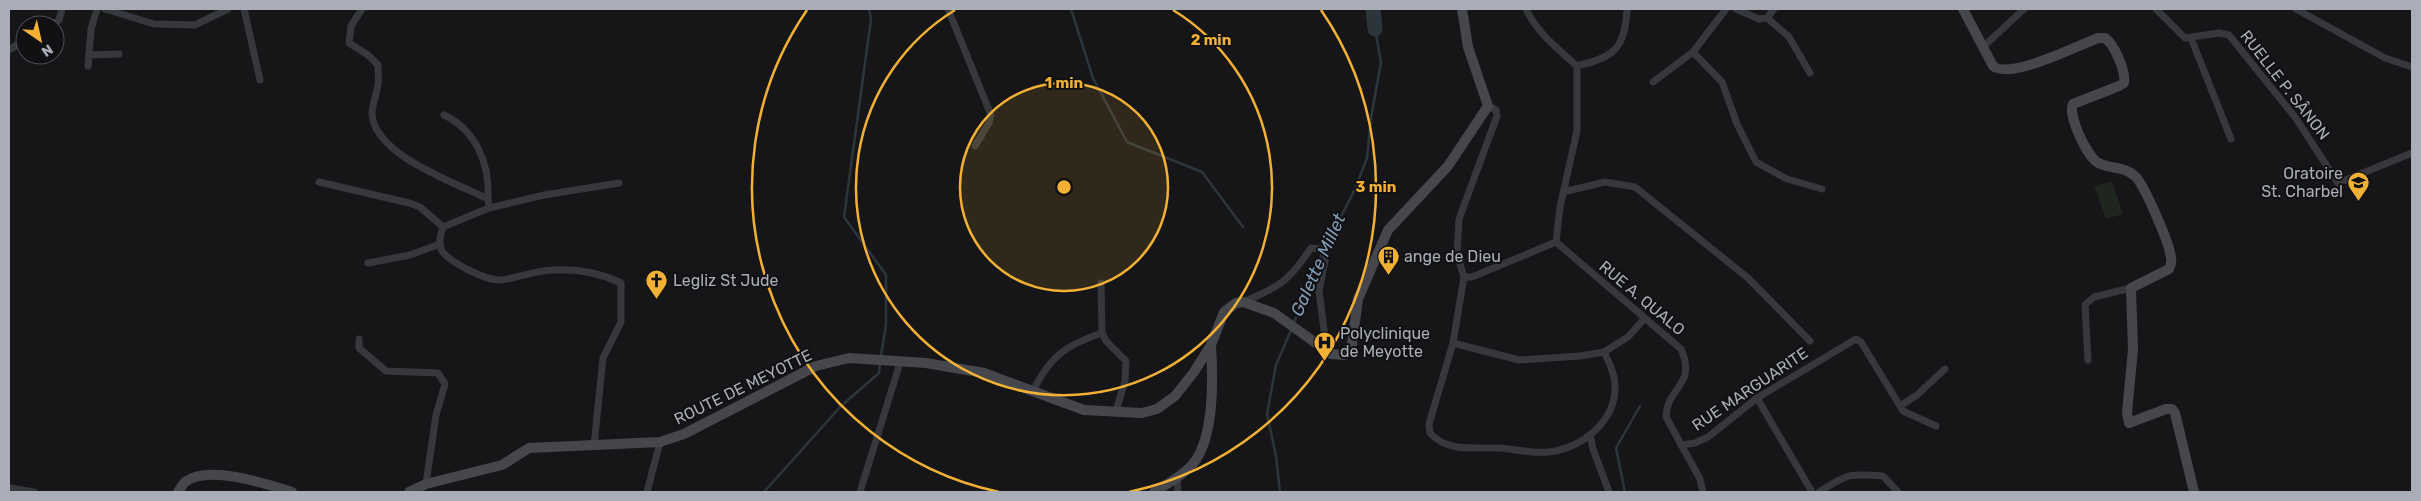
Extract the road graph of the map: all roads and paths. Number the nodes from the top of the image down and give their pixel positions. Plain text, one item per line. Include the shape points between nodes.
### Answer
1 (97, 9) edge
2 (105, 9) edge
3 (228, 9) edge
4 (244, 9) edge
5 (362, 9) edge
6 (948, 9) edge
7 (1462, 9) edge
8 (1526, 9) edge
9 (1627, 9) edge
10 (1726, 9) edge
11 (1736, 9) edge
12 (1774, 9) edge
13 (1963, 9) edge
14 (2024, 9) edge
15 (2156, 9) edge
16 (2296, 9) edge
17 (1767, 18) junction
18 (2191, 38) junction
19 (1982, 47) junction
20 (1693, 52) junction
21 (119, 54) dead end
22 (90, 55) junction
23 (88, 66) dead end
24 (1578, 66) junction
25 (2412, 67) edge
26 (1810, 73) dead end
27 (260, 80) dead end
28 (1652, 82) dead end
29 (1488, 106) junction
30 (444, 115) dead end
31 (2231, 139) dead end
32 (975, 146) dead end
33 (2412, 153) edge
34 (319, 182) dead end
35 (619, 183) dead end
36 (1822, 190) dead end
37 (1563, 192) junction
38 (488, 199) junction
39 (489, 208) junction
40 (443, 227) junction
41 (1556, 242) junction
42 (440, 244) junction
43 (368, 263) dead end
44 (1464, 277) junction
45 (1101, 283) dead end
46 (2131, 288) junction
47 (1243, 302) junction
48 (1644, 319) junction
49 (1102, 333) junction
50 (359, 338) dead end
51 (1810, 341) dead end
52 (1453, 343) junction
53 (1211, 345) junction
54 (1604, 352) junction
55 (1331, 354) junction
56 (2088, 360) dead end
57 (900, 363) junction
58 (1945, 369) dead end
59 (1033, 391) junction
60 (1757, 398) junction
61 (1900, 406) junction
62 (1116, 411) junction
63 (1936, 426) dead end
64 (1590, 435) junction
65 (660, 442) junction
66 (594, 445) junction
67 (1681, 445) junction
68 (1178, 477) junction
69 (426, 484) junction
70 (9, 488) edge
71 (34, 492) edge
72 (178, 492) edge
73 (292, 492) edge
74 (409, 492) edge
75 (647, 492) edge
76 (860, 492) edge
77 (1154, 492) edge
78 (1178, 492) edge
79 (1609, 492) edge
80 (1704, 492) edge
81 (1812, 492) edge
82 (1819, 492) edge
83 (1898, 492) edge
84 (2194, 492) edge

1 - 22 street via 91,28
2 - 3 street via 154,24 194,24
4 - 27 street
5 - 38 street via 351,26 349,43 378,65 372,116 377,132 408,161
6 - 32 street via 991,115
7 - 29 street via 1468,47
8 - 24 street via 1547,39
9 - 24 street via 1622,43 1589,64
10 - 20 street
11 - 17 street via 1759,19
12 - 17 street
13 - 19 street
14 - 19 street
15 - 18 street via 2177,32
16 - 25 street via 2385,58
17 - 26 street via 1789,37
18 - 31 street
18 - 33 street, RUELLE P. SÂNON via 2219,33 2229,36 2295,117 2338,183
19 - 46 street via 1993,66 2005,71 2016,70 2098,38 2105,38 2111,43 2124,82 2080,100 2073,104 2071,112 2085,146 2096,162 2120,168 2136,178 2169,248 2171,263 2168,269
20 - 28 street
20 - 36 street via 1722,82 1736,124 1756,162 1787,179
21 - 22 street
22 - 23 street
24 - 37 street via 1577,131
29 - 44 street via 1496,110 1496,116 1459,219 1457,254
29 - 55 street via 1448,166 1388,230 1358,299 1351,347 1344,355
30 - 38 street via 459,122 479,147 489,182
34 - 40 street via 409,203 425,211
35 - 39 street
37 - 41 street
37 - 51 street via 1605,182 1635,187 1748,278
38 - 39 street
39 - 40 street
40 - 42 street
41 - 44 street via 1472,277
41 - 48 street, RUE A. QUALO
42 - 43 street via 410,256
42 - 66 street via 446,256 453,261 480,275 499,280 553,270 606,275 621,283 621,322 603,358
44 - 52 street
45 - 49 street
46 - 56 street via 2094,297 2085,305
46 - 84 street via 2133,349 2128,423 2172,409
47 - 53 street via 1224,312
47 - 55 street via 1274,313
47 - 55 street via 1277,287 1292,276 1311,248 1323,251 1326,255 1319,291 1326,346
48 - 54 street via 1628,337
48 - 67 street, RUE A. QUALO via 1681,349 1686,361 1685,378 1666,408 1666,417
49 - 59 street via 1068,346 1042,374
49 - 62 street via 1126,361 1125,381
50 - 69 street via 359,348 386,371 438,374 445,384 436,415
52 - 54 street via 1519,360 1546,360
52 - 64 street via 1429,424 1434,438 1454,447 1535,453 1567,448
53 - 62 street, ROUTE DE MEYOTTE via 1175,396 1158,409
53 - 68 street via 1211,411 1205,440 1193,464
54 - 64 street via 1613,370 1614,393 1607,415
57 - 59 street, ROUTE DE MEYOTTE via 984,373
57 - 65 street, ROUTE DE MEYOTTE via 849,358 816,366 684,434
57 - 76 street
58 - 61 street
59 - 62 street, ROUTE DE MEYOTTE via 1084,410
60 - 61 street, RUE MARGUARITE via 1856,339 1861,342
60 - 67 street, RUE MARGUARITE via 1708,437
60 - 81 street
61 - 63 street, RUE MARGUARITE via 1907,414
64 - 79 street
65 - 66 street, ROUTE DE MEYOTTE
65 - 75 street
66 - 69 street, ROUTE DE MEYOTTE via 529,448 502,465
67 - 80 street, RUE A. QUALO
68 - 77 street
68 - 78 street
69 - 74 street, ROUTE DE MEYOTTE
70 - 71 street
72 - 73 street via 185,483 199,476 212,475 256,481
82 - 83 street via 1853,474 1883,476

